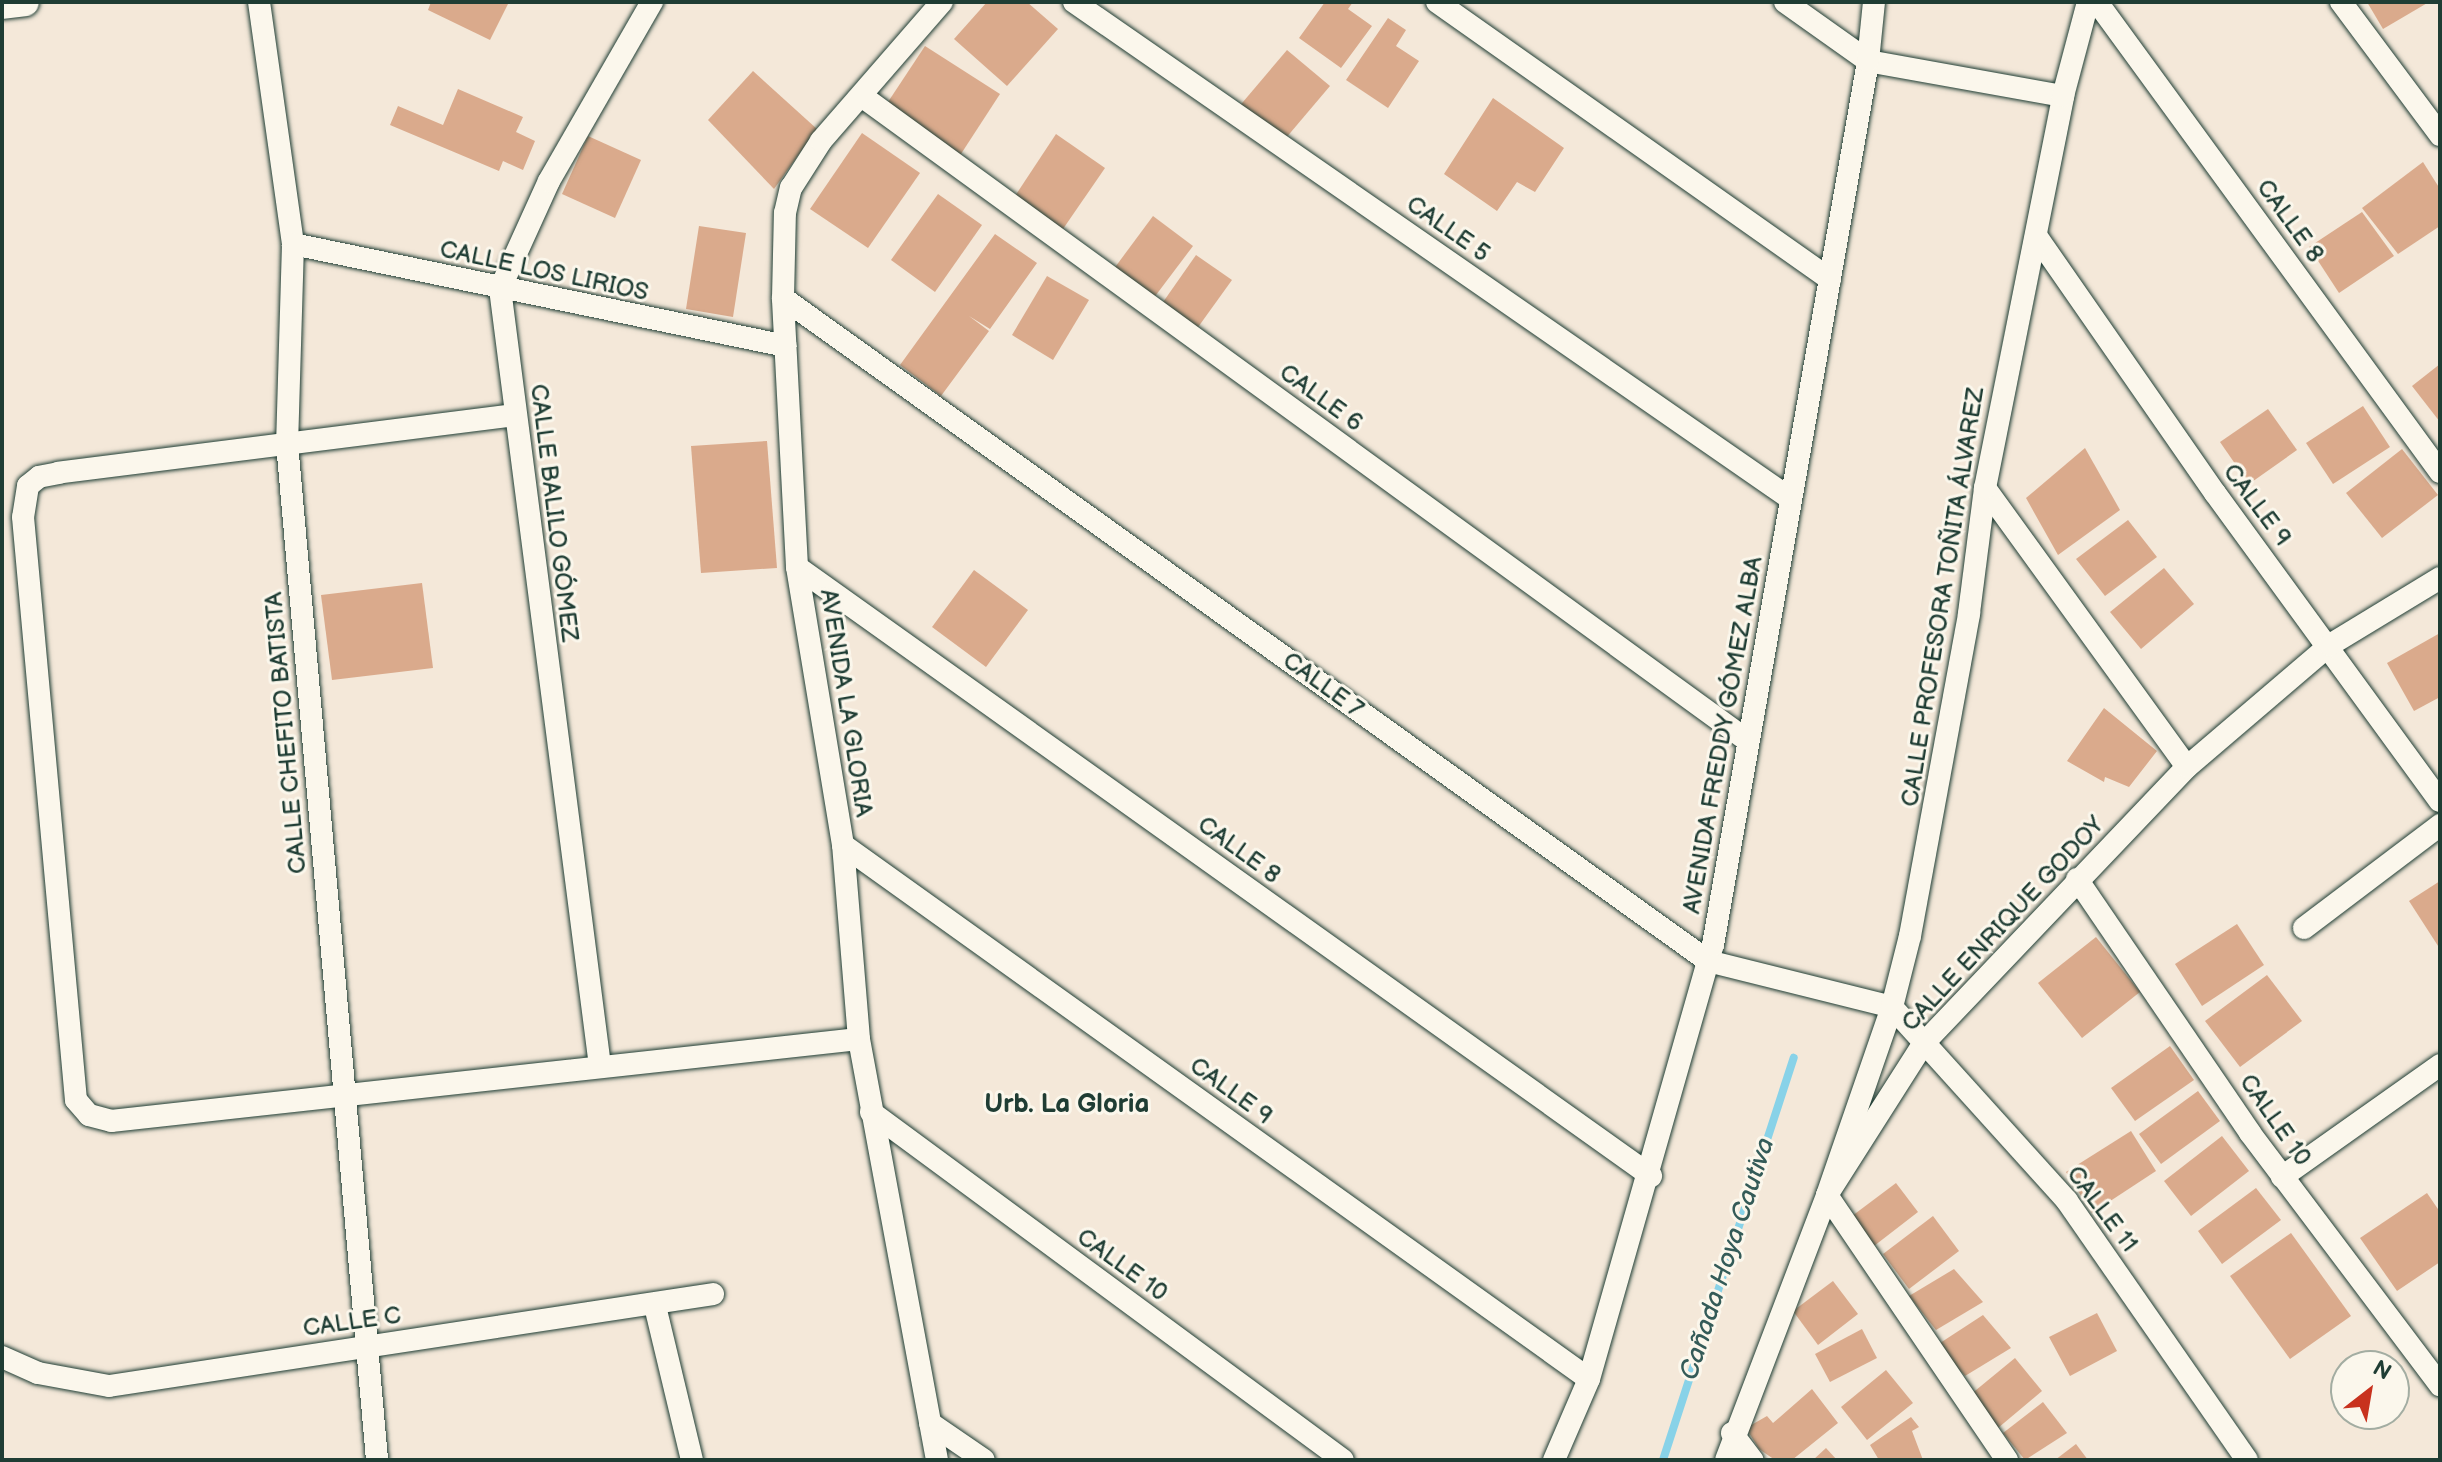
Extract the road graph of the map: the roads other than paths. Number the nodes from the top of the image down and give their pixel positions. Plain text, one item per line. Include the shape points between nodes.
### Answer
1 (25, 2) edge
2 (259, 2) edge
3 (652, 2) edge
4 (942, 2) edge
5 (1074, 2) edge
6 (1437, 2) edge
7 (1785, 2) edge
8 (1874, 2) edge
9 (2088, 2) edge
10 (2097, 2) edge
11 (2341, 2) edge
12 (2, 5) edge
13 (1868, 61) junction
14 (2063, 96) junction
15 (863, 97) junction
16 (2440, 135) edge
17 (2037, 237) junction
18 (293, 244) junction
19 (1830, 279) junction
20 (500, 289) junction
21 (783, 298) junction
22 (786, 346) junction
23 (515, 415) junction
24 (287, 443) junction
25 (2440, 472) edge
26 (1985, 488) junction
27 (1791, 499) junction
28 (797, 567) junction
29 (2440, 578) edge
30 (2330, 645) junction
31 (1748, 741) junction
32 (2187, 767) junction
33 (2440, 801) edge
34 (2440, 825) edge
35 (843, 845) junction
36 (2077, 879) junction
37 (2304, 928) dead end
38 (1708, 961) junction
39 (1892, 1007) junction
40 (859, 1039) junction
41 (1924, 1043) junction
42 (2440, 1065) edge
43 (600, 1066) junction
44 (344, 1099) junction
45 (871, 1112) junction
46 (1651, 1176) junction
47 (2282, 1177) junction
48 (1827, 1195) junction
49 (713, 1294) dead end
50 (655, 1306) junction
51 (369, 1345) junction
52 (2, 1357) edge
53 (1589, 1379) junction
54 (2440, 1385) edge
55 (930, 1423) junction
56 (1732, 1433) junction
57 (377, 1460) edge
58 (692, 1460) edge
59 (937, 1460) edge
60 (984, 1460) edge
61 (1343, 1460) edge
62 (1554, 1460) edge
63 (1726, 1460) edge
64 (1752, 1460) edge
65 (2007, 1460) edge
66 (2247, 1460) edge

1 - 12 street
2 - 18 street, CALLE CHEFITO BATISTA
3 - 20 street via 549,181
4 - 15 street, AVENIDA LA GLORIA
5 - 27 street, CALLE 5
6 - 19 street
7 - 13 street
8 - 13 street, AVENIDA FREDDY GÓMEZ ALBA
9 - 14 street, CALLE PROFESORA TOÑITA ÁLVAREZ
10 - 25 street, CALLE 8
11 - 16 street
13 - 14 street
13 - 19 street, AVENIDA FREDDY GÓMEZ ALBA
14 - 17 street, CALLE PROFESORA TOÑITA ÁLVAREZ
15 - 21 street, AVENIDA LA GLORIA via 821,141 791,188 785,213
15 - 31 street, CALLE 6
17 - 26 street, CALLE PROFESORA TOÑITA ÁLVAREZ
17 - 30 street, CALLE 9 via 2215,493
18 - 20 street, CALLE LOS LIRIOS
18 - 24 street, CALLE CHEFITO BATISTA
19 - 27 street, AVENIDA FREDDY GÓMEZ ALBA
20 - 22 street, CALLE LOS LIRIOS
20 - 23 street, CALLE BALILO GÓMEZ
21 - 22 street, AVENIDA LA GLORIA
21 - 38 street, CALLE 7
22 - 28 street, AVENIDA LA GLORIA
23 - 24 street
23 - 43 street, CALLE BALILO GÓMEZ
24 - 44 street, CALLE CHEFITO BATISTA
24 - 44 street via 39,477 28,486 23,517 76,1100 89,1115 111,1121
26 - 32 street
26 - 39 street, CALLE PROFESORA TOÑITA ÁLVAREZ via 1945,756
27 - 31 street, AVENIDA FREDDY GÓMEZ ALBA
28 - 35 street, AVENIDA LA GLORIA
28 - 46 street, CALLE 8
29 - 30 street, CALLE ENRIQUE GODOY
30 - 32 street, CALLE ENRIQUE GODOY
30 - 33 street, CALLE 9
31 - 38 street, AVENIDA FREDDY GÓMEZ ALBA
32 - 36 street, CALLE ENRIQUE GODOY
34 - 37 street
35 - 40 street, AVENIDA LA GLORIA
35 - 53 street, CALLE 9
36 - 41 street, CALLE ENRIQUE GODOY
36 - 47 street, CALLE 10
38 - 39 street, CALLE 7
38 - 46 street, AVENIDA FREDDY GÓMEZ ALBA
39 - 41 street, CALLE 11
39 - 48 street, CALLE PROFESORA TOÑITA ÁLVAREZ
40 - 43 street
40 - 45 street, AVENIDA LA GLORIA
41 - 48 street, CALLE ENRIQUE GODOY
41 - 66 street, CALLE 11 via 2067,1201
42 - 47 street
43 - 44 street
44 - 51 street, CALLE CHEFITO BATISTA
45 - 55 street, AVENIDA LA GLORIA
45 - 61 street, CALLE 10
46 - 53 street, AVENIDA FREDDY GÓMEZ ALBA
47 - 54 street, CALLE 10
48 - 56 street, CALLE ENRIQUE GODOY
48 - 65 street
49 - 50 street, CALLE C
50 - 51 street, CALLE C
50 - 58 street
51 - 52 street, CALLE C via 109,1386 38,1373
51 - 57 street, CALLE CHEFITO BATISTA
53 - 62 street, AVENIDA FREDDY GÓMEZ ALBA
55 - 59 street, AVENIDA LA GLORIA
55 - 60 street
56 - 63 street, CALLE ENRIQUE GODOY
56 - 64 street

